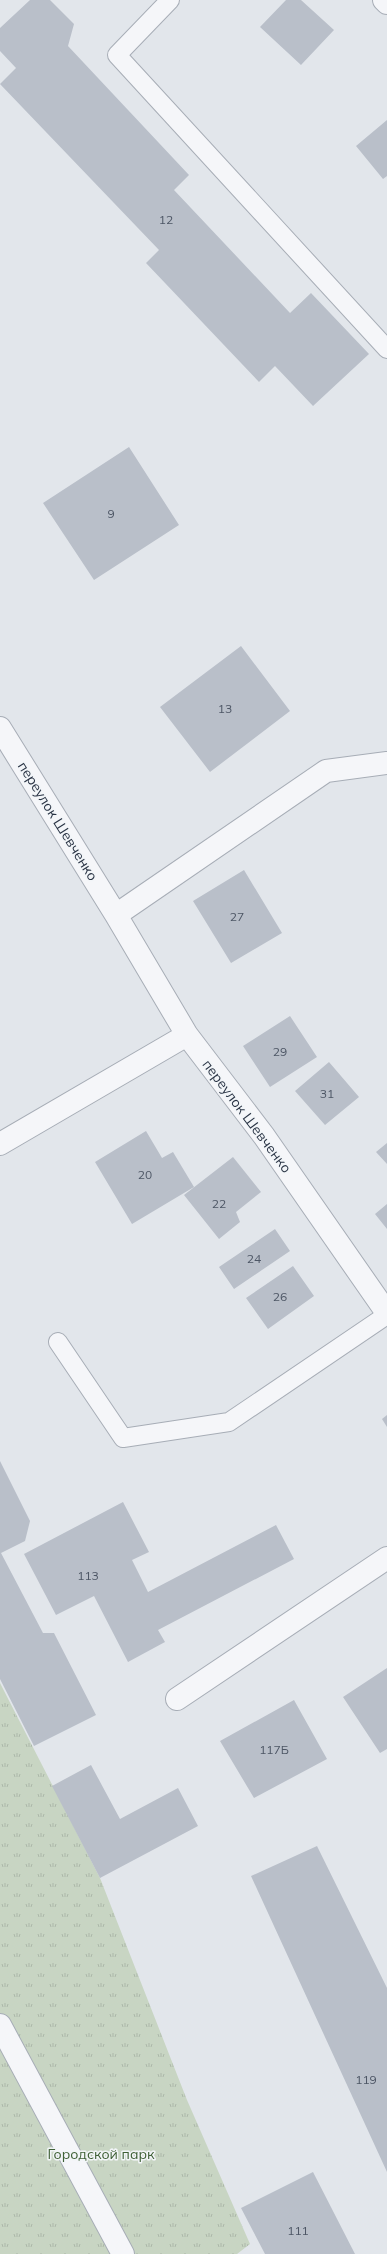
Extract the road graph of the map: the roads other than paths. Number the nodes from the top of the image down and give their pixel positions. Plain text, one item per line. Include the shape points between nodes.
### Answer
1 (170, 0) edge
2 (384, 0) edge
3 (387, 3) edge
4 (387, 349) edge
5 (0, 728) edge
6 (387, 763) edge
7 (116, 915) junction
8 (187, 1035) junction
9 (0, 1144) edge
10 (387, 1314) edge
11 (58, 1342) dead end
12 (387, 1558) edge
13 (177, 1699) dead end
14 (0, 2025) edge
15 (123, 2254) edge

1 - 4 lane via 117,55
2 - 3 street
5 - 7 street, переулок Шевченко
6 - 7 street via 326,771
7 - 8 street, переулок Шевченко
8 - 9 street
8 - 10 street, переулок Шевченко via 264,1136
10 - 11 lane via 229,1422 123,1438
12 - 13 street
14 - 15 street

